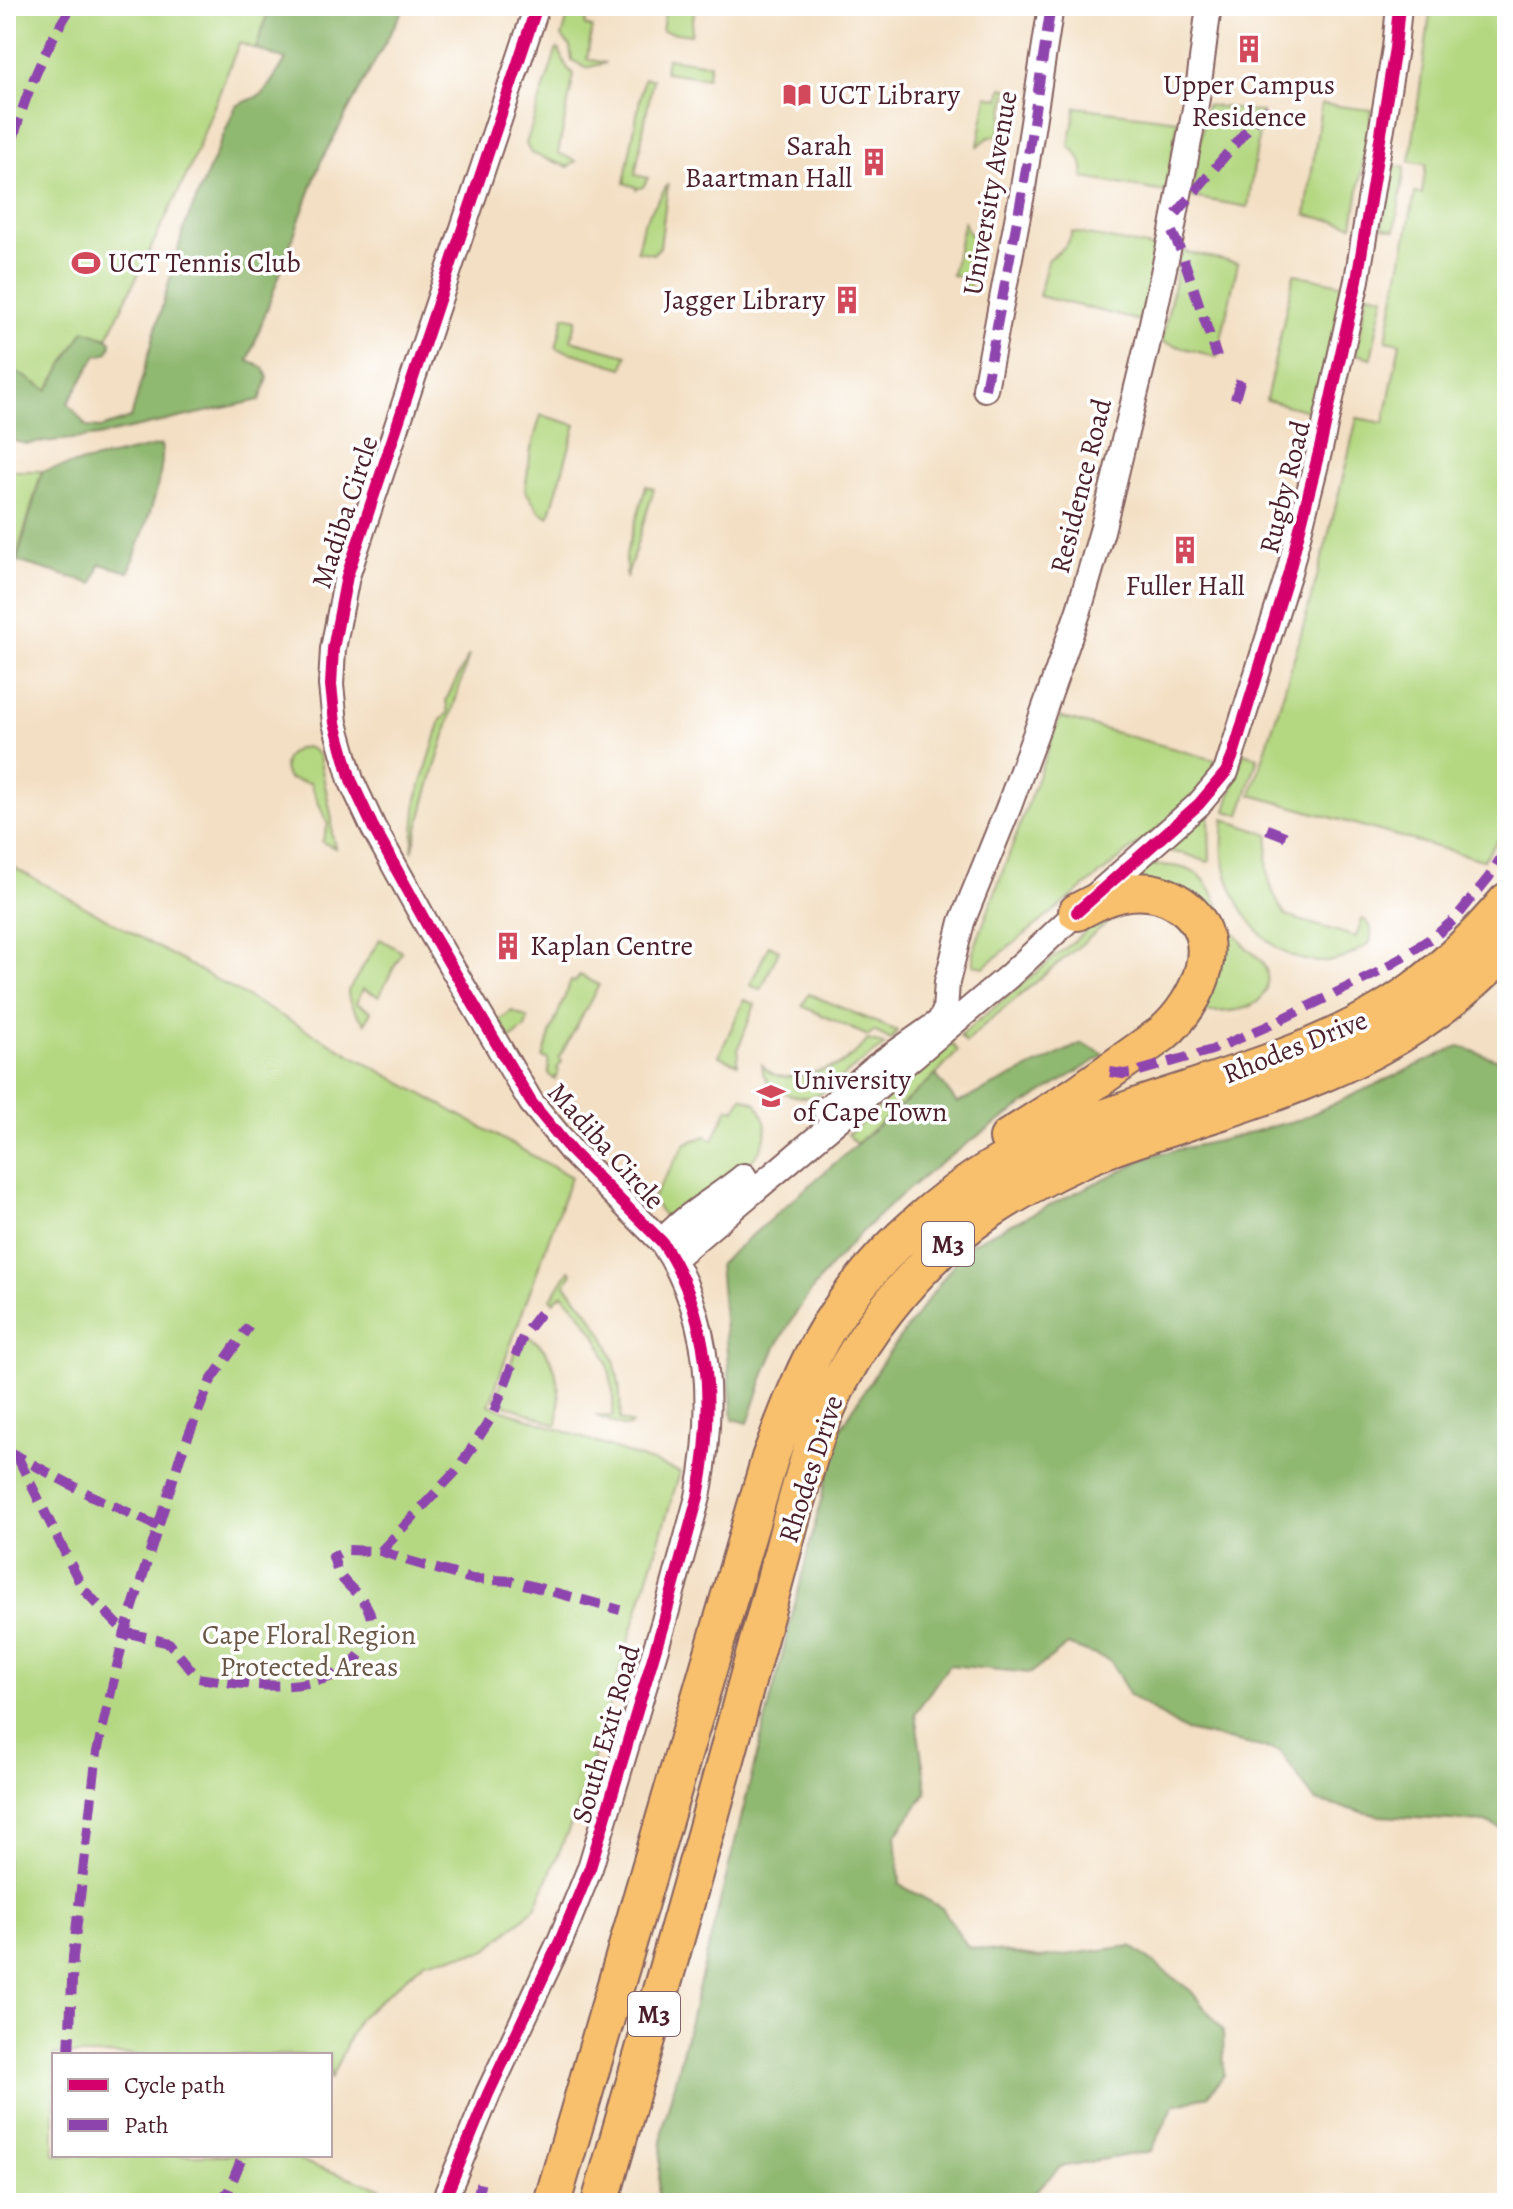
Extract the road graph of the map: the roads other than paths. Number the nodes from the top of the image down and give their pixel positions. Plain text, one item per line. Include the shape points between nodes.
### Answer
1 (537, 6) edge
2 (1051, 6) edge
3 (1209, 6) edge
4 (1399, 6) edge
5 (985, 389) dead end
6 (1507, 901) edge
7 (1077, 912) junction
8 (1507, 948) edge
9 (951, 965) junction
10 (1009, 976) junction
11 (667, 1250) junction
12 (770, 1458) junction
13 (610, 2003) junction
14 (443, 2203) edge
15 (529, 2203) edge
16 (552, 2203) edge
17 (600, 2203) edge

1 - 11 street, Madiba Circle via 347,576 331,685 351,780 373,827 531,1102
2 - 5 street, University Avenue
3 - 9 street, Residence Road via 1176,214 1102,531 1074,625 962,922
4 - 7 street, Rugby Road via 1357,280 1324,429 1289,572 1232,758 1199,804
6 - 12 highway, Rhodes Drive / M3 via 1416,989 1345,1031 1036,1144 948,1197 875,1265 829,1326
7 - 10 street, Rugby Road
7 - 12 highway via 1130,891 1158,893 1184,906 1203,931 1206,952 1198,989 1162,1034 937,1184 852,1264 811,1321 776,1394
8 - 17 highway, Rhodes Drive / M3 via 1454,997 1372,1051 1317,1077 1146,1135 1042,1178 957,1235 891,1304 840,1381 809,1454
9 - 10 street via 973,985
9 - 11 street via 939,1022 672,1229
10 - 11 street, Rugby Road
11 - 14 street, South Exit Road via 699,1326 708,1382 709,1419 698,1497 590,1868
12 - 13 highway, Rhodes Drive / M3
13 - 15 highway via 550,2139
13 - 16 highway, M3

